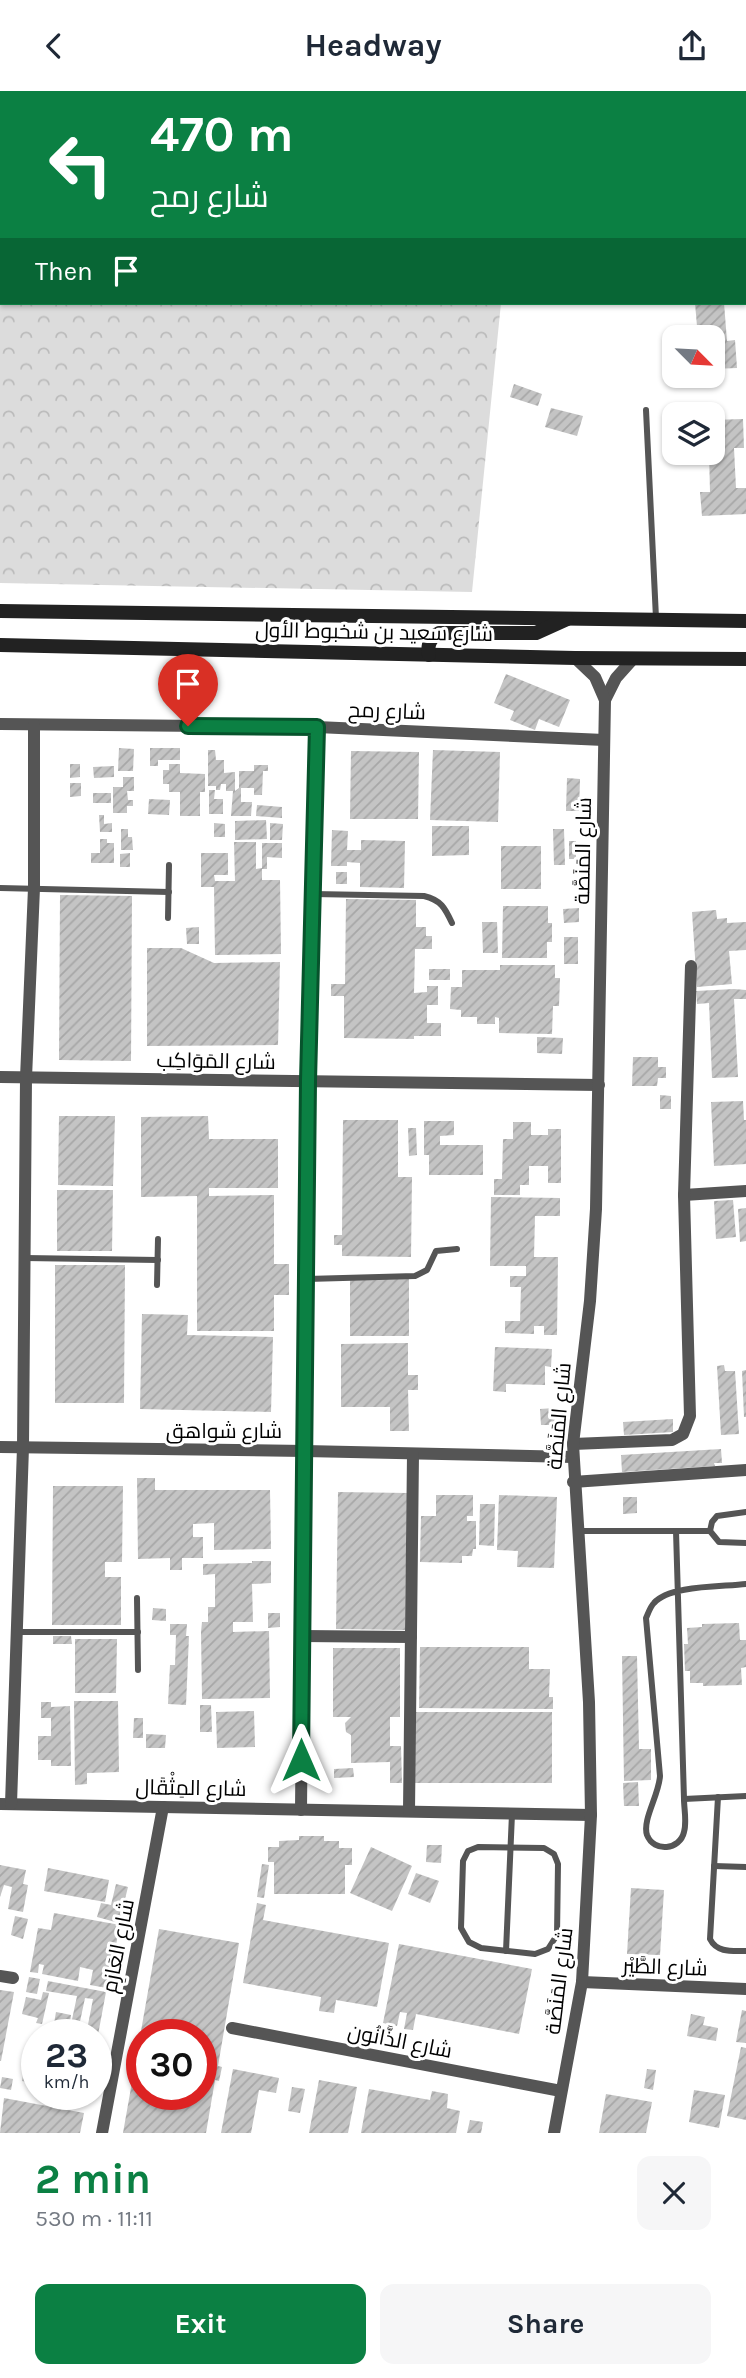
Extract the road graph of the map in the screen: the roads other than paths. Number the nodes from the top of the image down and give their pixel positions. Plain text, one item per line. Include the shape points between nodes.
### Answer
1 (646, 410) dead end
2 (0, 611) edge
3 (568, 618) junction
4 (656, 620) junction
5 (746, 621) edge
6 (0, 645) edge
7 (429, 655) junction
8 (575, 658) junction
9 (633, 659) junction
10 (746, 659) edge
11 (605, 700) junction
12 (0, 724) edge
13 (34, 725) junction
14 (317, 727) junction
15 (604, 740) junction
16 (169, 865) dead end
17 (0, 888) edge
18 (34, 888) junction
19 (169, 892) junction
20 (311, 894) junction
21 (168, 918) dead end
22 (452, 923) dead end
23 (691, 966) dead end
24 (0, 1077) edge
25 (26, 1078) junction
26 (308, 1081) junction
27 (599, 1085) junction
28 (746, 1191) edge
29 (684, 1195) junction
30 (158, 1239) dead end
31 (457, 1249) dead end
32 (25, 1258) junction
33 (158, 1260) junction
34 (307, 1279) junction
35 (157, 1285) dead end
36 (0, 1447) edge
37 (23, 1447) junction
38 (305, 1451) junction
39 (573, 1451) junction
40 (413, 1454) junction
41 (746, 1470) edge
42 (573, 1482) junction
43 (746, 1512) edge
44 (577, 1531) junction
45 (676, 1531) junction
46 (710, 1531) junction
47 (746, 1543) edge
48 (746, 1584) edge
49 (678, 1591) junction
50 (137, 1598) dead end
51 (17, 1632) junction
52 (138, 1632) junction
53 (302, 1636) junction
54 (411, 1637) junction
55 (138, 1670) dead end
56 (746, 1796) edge
57 (718, 1797) junction
58 (684, 1799) junction
59 (6, 1804) edge
60 (163, 1807) junction
61 (300, 1809) junction
62 (409, 1811) junction
63 (512, 1814) junction
64 (591, 1815) junction
65 (510, 1848) junction
66 (714, 1866) junction
67 (746, 1867) edge
68 (506, 1951) junction
69 (746, 1951) edge
70 (582, 1983) junction
71 (746, 1989) edge
72 (232, 2028) dead end
73 (561, 2091) junction
74 (102, 2133) edge
75 (554, 2133) edge

1 - 4 lane
2 - 3 main road, شارع سعيد بن شخبوط الأول
3 - 4 main road, شارع سعيد بن شخبوط الأول
3 - 7 main road via 536,633 439,633 430,640
4 - 5 main road, شارع سعيد بن شخبوط الأول
6 - 7 main road, شارع سعيد بن شخبوط الأول
7 - 8 main road, شارع سعيد بن شخبوط الأول
8 - 9 main road, شارع سعيد بن شخبوط الأول
8 - 11 street via 595,677
9 - 10 main road, شارع سعيد بن شخبوط الأول
9 - 11 street, شارع المَنَصَّة
11 - 15 street, شارع المَنَصَّة
12 - 13 street, شارع رمح
13 - 14 street, شارع رمح
13 - 18 street
14 - 15 street, شارع رمح
14 - 20 street
15 - 27 street, شارع المَنَصَّة
16 - 19 lane
17 - 18 lane
18 - 19 lane
18 - 25 street
19 - 21 lane
20 - 22 lane via 424,896 443,905
20 - 26 street
23 - 29 street, شارع شواهق
24 - 25 street, شارع المَوَاكِب
25 - 26 street, شارع المَوَاكِب
25 - 32 street
26 - 27 street, شارع المَوَاكِب
26 - 34 street
27 - 39 street, شارع المَنَصَّة via 590,1301
28 - 29 street
29 - 39 street, شارع شواهق via 687,1426 672,1440
30 - 33 lane
31 - 34 lane via 436,1251 427,1270 415,1276
32 - 33 lane
32 - 37 street
33 - 35 lane
34 - 38 street
36 - 37 street, شارع شواهق
37 - 38 street, شارع شواهق
37 - 51 street
38 - 40 street, شارع شواهق
38 - 53 street
39 - 40 street, شارع شواهق
39 - 42 street, شارع المَنَصَّة
40 - 54 street
41 - 42 street
42 - 44 street, شارع المَنَصَّة
43 - 46 lane via 717,1516
44 - 45 lane
44 - 64 street, شارع المَنَصَّة via 589,1702
45 - 46 lane
45 - 49 lane
46 - 47 lane via 719,1542
48 - 49 lane
49 - 58 lane
49 - 58 lane via 653,1604 646,1618 660,1776 646,1826 658,1846 674,1846 681,1840
50 - 52 lane
51 - 52 lane
51 - 59 street
52 - 55 lane
53 - 54 street
53 - 61 street
54 - 62 street
56 - 57 lane
57 - 58 lane
57 - 66 lane
59 - 60 street, شارع المِثْقَال
60 - 61 street, شارع المِثْقَال
60 - 74 street, شارع العَازِم
61 - 62 street, شارع المِثْقَال
62 - 63 street, شارع المِثْقَال
63 - 64 street, شارع المِثْقَال
63 - 65 lane
64 - 70 street, شارع المَنَصَّة
65 - 68 lane
65 - 68 lane via 478,1847 468,1851 463,1861 463,1933 474,1945
65 - 68 lane via 544,1848 557,1859 557,1935 542,1952
66 - 67 lane
66 - 69 lane via 709,1939 719,1950
70 - 71 street, شارع الطَّيْر
70 - 73 street, شارع المَنَصَّة
72 - 73 street, شارع الذَّانُون
73 - 75 street, شارع المَنَصَّة

